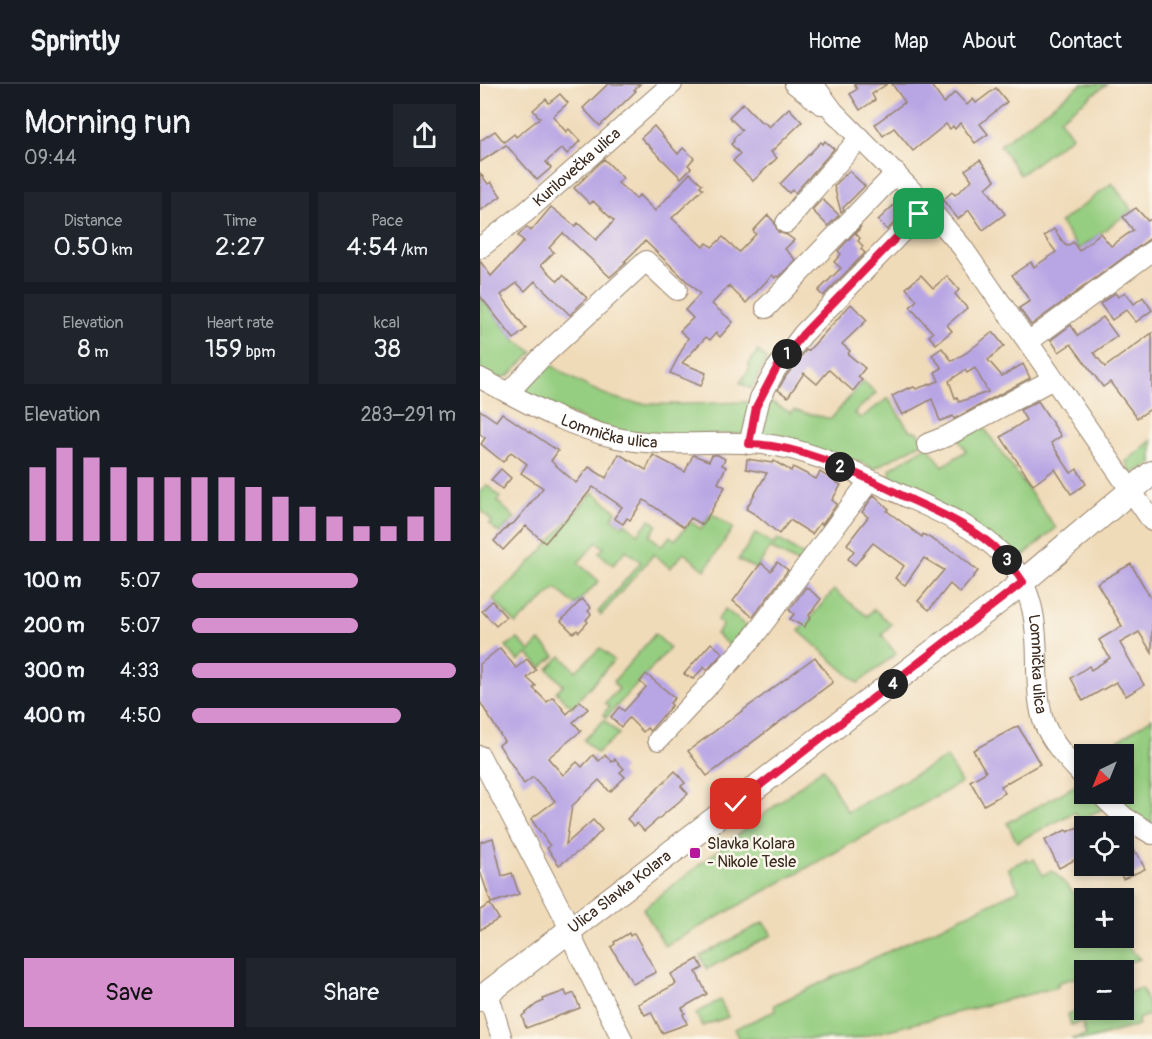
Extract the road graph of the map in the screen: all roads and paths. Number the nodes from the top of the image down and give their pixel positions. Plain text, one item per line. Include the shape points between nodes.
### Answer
1 (672, 84) edge
2 (795, 84) edge
3 (813, 84) edge
4 (834, 112) junction
5 (861, 138) junction
6 (896, 173) junction
7 (927, 207) junction
8 (786, 223) dead end
9 (480, 248) edge
10 (1152, 252) edge
11 (677, 290) dead end
12 (766, 308) dead end
13 (1028, 342) junction
14 (480, 378) edge
15 (1053, 379) junction
16 (508, 393) junction
17 (749, 444) junction
18 (927, 444) dead end
19 (1152, 473) edge
20 (870, 480) junction
21 (1132, 489) junction
22 (1152, 520) edge
23 (1023, 582) junction
24 (658, 740) dead end
25 (480, 756) edge
26 (1074, 766) edge
27 (1110, 804) edge
28 (1152, 834) edge
29 (569, 932) junction
30 (484, 996) edge
31 (502, 1039) edge
32 (622, 1039) edge

1 - 9 street, Kurilovečka ulica
2 - 4 street
3 - 4 street
4 - 5 street
5 - 6 street
5 - 8 street
6 - 7 street
6 - 12 street
7 - 13 street via 962,247
7 - 17 street via 787,354 760,398
10 - 13 street
11 - 16 street via 646,261
13 - 15 street
14 - 16 street, Lomnička ulica
15 - 18 street
15 - 21 street
16 - 17 street, Lomnička ulica via 576,425 618,438
17 - 20 street, Lomnička ulica via 792,450
19 - 21 main road, Ulica Slavka Kolara
20 - 23 street, Lomnička ulica via 943,514 983,538 1006,558
20 - 24 street via 741,652
21 - 22 street
21 - 23 main road, Ulica Slavka Kolara
23 - 26 street, Lomnička ulica via 1035,620 1044,721 1058,748
23 - 29 main road, Ulica Slavka Kolara
25 - 29 street
27 - 28 street
29 - 30 main road, Ulica Slavka Kolara
29 - 32 street
30 - 31 street

